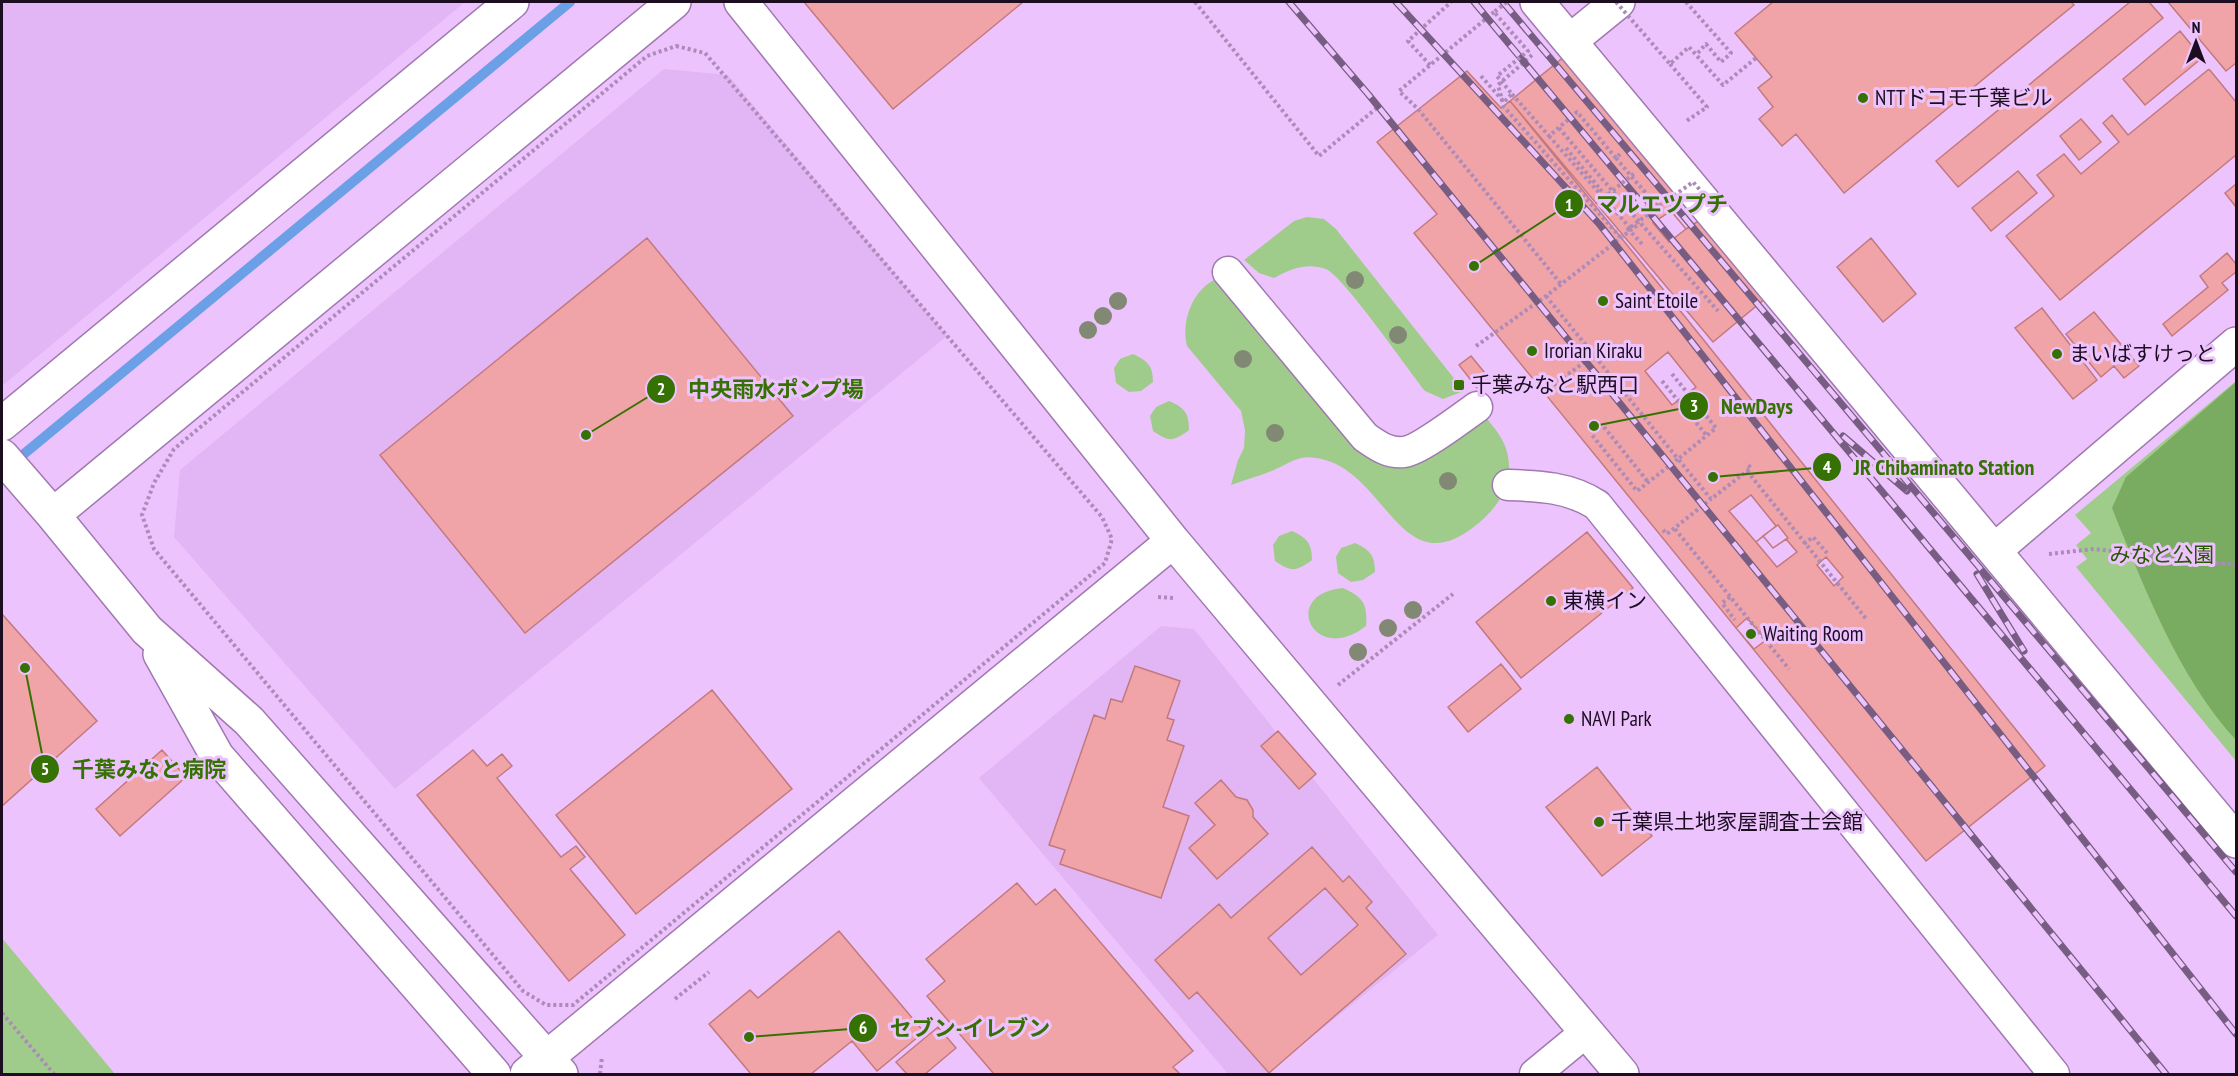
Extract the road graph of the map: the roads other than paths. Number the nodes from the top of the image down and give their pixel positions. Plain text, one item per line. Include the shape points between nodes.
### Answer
1 (512, 2) edge
2 (674, 2) edge
3 (741, 2) edge
4 (1537, 2) edge
5 (1617, 2) edge
6 (1570, 41) junction
7 (1228, 272) dead end
8 (2236, 344) edge
9 (1477, 407) dead end
10 (2, 424) edge
11 (2, 456) edge
12 (1508, 485) dead end
13 (53, 515) junction
14 (1173, 542) junction
15 (1995, 550) junction
16 (147, 630) junction
17 (2236, 841) edge
18 (1586, 1032) junction
19 (545, 1069) edge
20 (494, 1074) edge
21 (1535, 1074) edge
22 (1622, 1074) edge
23 (2054, 1074) edge

1 - 10 street
2 - 13 street
3 - 14 street
4 - 6 street
5 - 6 street
6 - 15 street
7 - 9 street via 1365,437 1382,449 1405,453
8 - 15 street
11 - 13 street
12 - 23 street via 1565,490 1597,505
13 - 16 street
14 - 18 street
14 - 19 street
15 - 17 street
16 - 19 street via 249,721
16 - 20 street via 217,756
18 - 21 street
18 - 22 street

